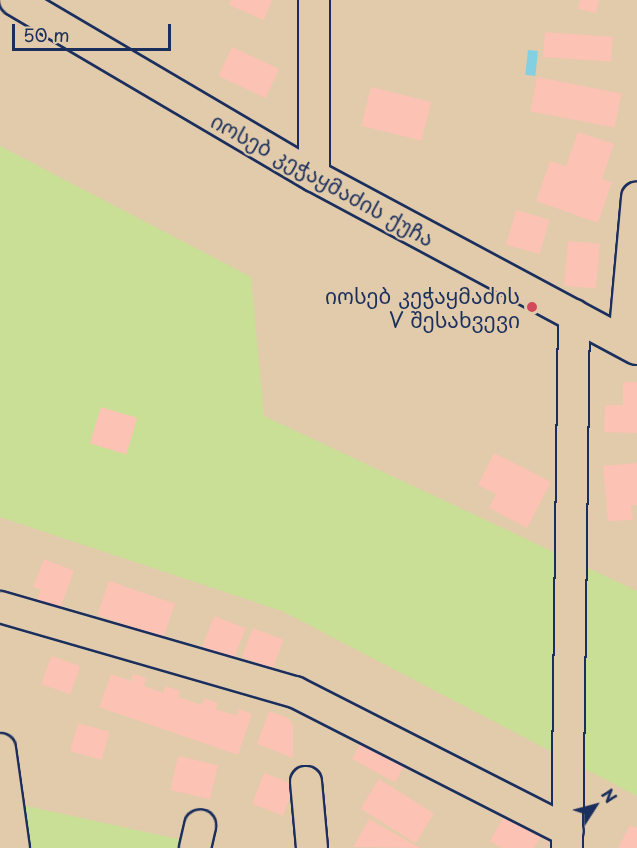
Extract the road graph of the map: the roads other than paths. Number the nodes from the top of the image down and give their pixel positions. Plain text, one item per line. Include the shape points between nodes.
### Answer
1 (15, 0) edge
2 (314, 0) edge
3 (314, 176) junction
4 (637, 198) edge
5 (574, 315) junction
6 (631, 345) edge
7 (0, 607) edge
8 (0, 749) edge
9 (306, 782) dead end
10 (568, 840) edge
11 (9, 841) edge
12 (312, 848) edge

1 - 3 street, იოსებ კეჭაყმაძის ქუჩა
2 - 3 street
3 - 5 street, იოსებ კეჭაყმაძის ქუჩა
4 - 6 street
5 - 6 street, იოსებ კეჭაყმაძის ქუჩა
5 - 10 street
7 - 10 street via 295,692
8 - 11 street
9 - 12 street

